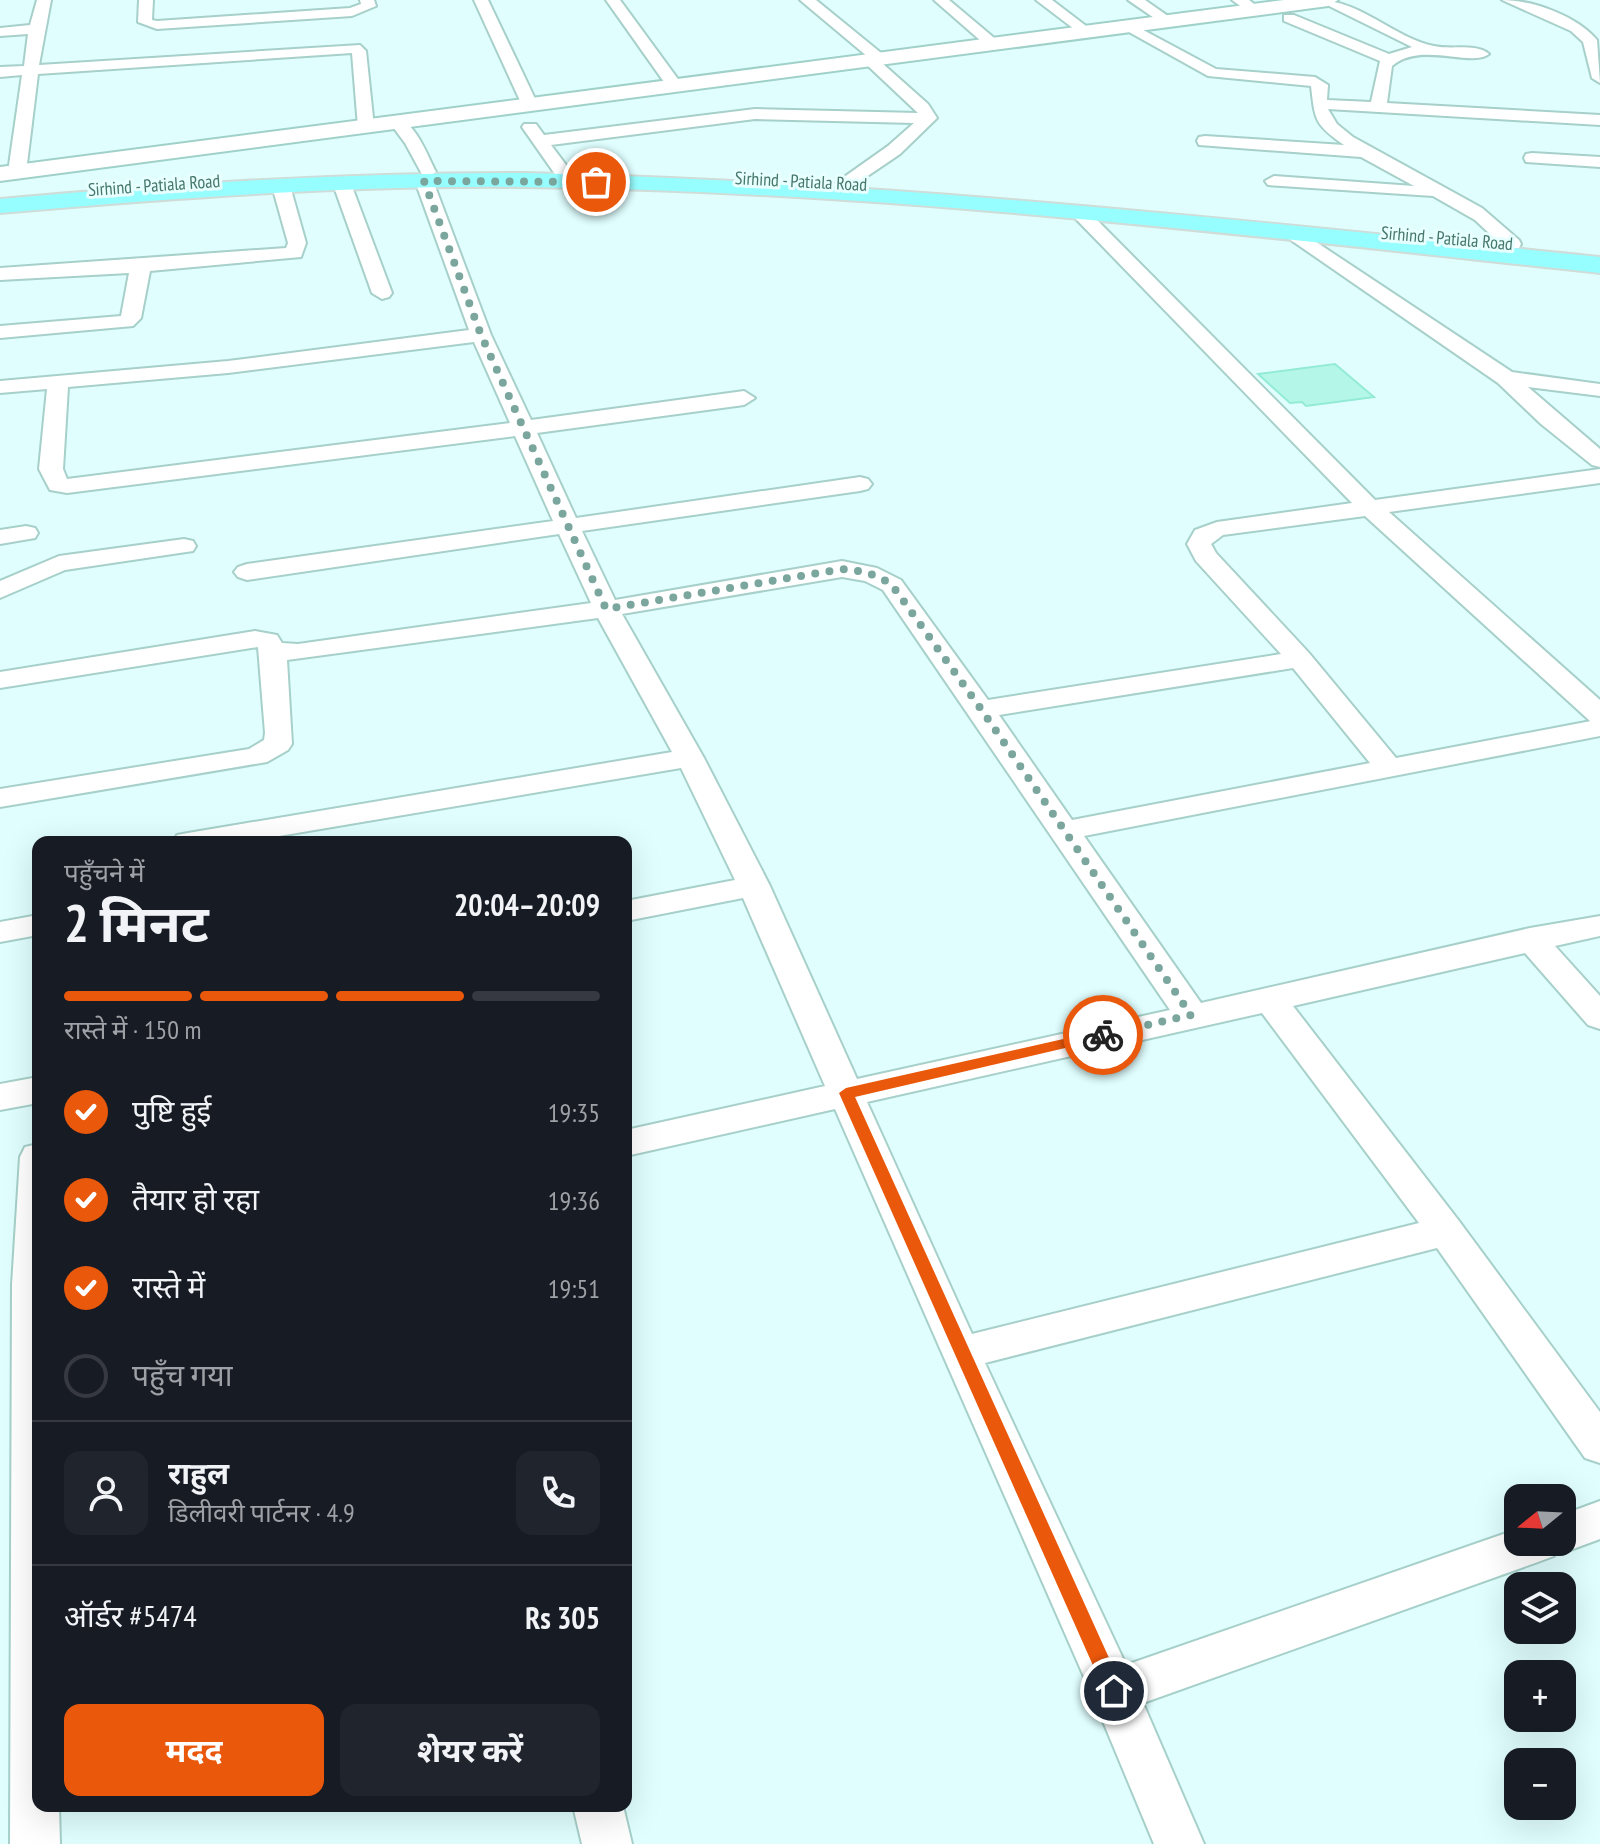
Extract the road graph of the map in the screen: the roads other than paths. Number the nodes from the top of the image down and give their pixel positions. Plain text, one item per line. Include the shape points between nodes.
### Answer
1 (44, 0) edge
2 (146, 0) edge
3 (367, 0) edge
4 (481, 0) edge
5 (613, 0) edge
6 (807, 0) edge
7 (941, 0) edge
8 (1043, 0) edge
9 (1135, 0) edge
10 (1326, 0) edge
11 (1509, 0) edge
12 (1247, 5) edge
13 (1289, 18) dead end
14 (1168, 21) junction
15 (1127, 27) junction
16 (36, 29) junction
17 (0, 32) edge
18 (1087, 32) junction
19 (1595, 40) edge
20 (994, 45) junction
21 (1431, 51) junction
22 (1482, 54) dead end
23 (1389, 59) junction
24 (876, 60) junction
25 (32, 69) junction
26 (0, 72) edge
27 (1600, 75) edge
28 (675, 86) junction
29 (1320, 104) junction
30 (523, 106) junction
31 (1378, 107) junction
32 (929, 118) junction
33 (1600, 120) edge
34 (398, 123) junction
35 (366, 127) junction
36 (540, 141) junction
37 (1205, 141) dead end
38 (1366, 152) junction
39 (1532, 158) dead end
40 (1600, 162) edge
41 (8, 173) edge
42 (563, 173) junction
43 (426, 177) junction
44 (1274, 181) dead end
45 (342, 184) junction
46 (281, 186) junction
47 (838, 187) junction
48 (1442, 193) junction
49 (0, 197) edge
50 (0, 206) edge
51 (1081, 214) junction
52 (1295, 234) junction
53 (1512, 244) junction
54 (1600, 253) edge
55 (1600, 265) edge
56 (145, 266) junction
57 (0, 274) edge
58 (382, 293) dead end
59 (0, 332) edge
60 (481, 335) junction
61 (1506, 378) junction
62 (58, 382) junction
63 (0, 387) edge
64 (1600, 390) edge
65 (744, 398) dead end
66 (1549, 419) junction
67 (1587, 424) dead end
68 (524, 429) junction
69 (1600, 460) edge
70 (1600, 476) edge
71 (860, 484) dead end
72 (1368, 506) junction
73 (567, 525) junction
74 (26, 533) dead end
75 (0, 537) edge
76 (184, 546) dead end
77 (247, 572) dead end
78 (0, 590) edge
79 (606, 609) junction
80 (273, 651) junction
81 (1300, 659) junction
82 (0, 680) edge
83 (981, 709) junction
84 (1600, 715) edge
85 (1600, 728) edge
86 (690, 758) junction
87 (1389, 768) junction
88 (0, 798) edge
89 (1063, 831) junction
90 (224, 836) edge
91 (754, 886) junction
92 (632, 910) edge
93 (32, 926) edge
94 (1600, 926) edge
95 (0, 932) edge
96 (1530, 939) junction
97 (1270, 1000) junction
98 (1191, 1015) junction
99 (1600, 1017) edge
100 (32, 1091) edge
101 (846, 1093) junction
102 (0, 1097) edge
103 (632, 1142) edge
104 (1446, 1231) junction
105 (960, 1353) junction
106 (1600, 1445) edge
107 (1600, 1520) edge
108 (1576, 1529) edge
109 (1504, 1554) edge
110 (1114, 1691) junction
111 (35, 1812) edge
112 (599, 1812) edge
113 (35, 1844) edge
114 (607, 1844) edge
115 (1179, 1844) edge

1 - 16 street
2 - 3 street via 145,22 157,25 352,12 369,6
4 - 30 street
5 - 28 street
6 - 24 street
7 - 20 street
8 - 18 street
9 - 14 street
10 - 12 street
10 - 21 street
11 - 19 street
12 - 14 street
13 - 23 street
14 - 15 street
15 - 18 street
15 - 29 street via 1213,73 1315,82 1320,85
16 - 17 street
16 - 25 street
18 - 20 street
19 - 27 street
20 - 24 street
21 - 22 street
21 - 23 street
23 - 31 street
24 - 28 street
24 - 32 street
25 - 26 street
25 - 35 street via 355,48
25 - 41 street
28 - 30 street
29 - 31 street
29 - 38 street via 1330,124
30 - 34 street
30 - 36 street
31 - 33 street
32 - 36 street via 755,114
32 - 47 street via 894,150
34 - 35 street
34 - 43 street via 413,142
35 - 41 street
36 - 42 street
37 - 38 street
38 - 48 street
39 - 40 street
42 - 43 main road, Sirhind - Patiala Road
42 - 47 main road, Sirhind - Patiala Road
43 - 45 main road
43 - 47 main road
43 - 49 main road, Sirhind - Patiala Road via 217,180
43 - 60 street
44 - 48 street
45 - 46 main road
45 - 58 street
46 - 50 main road
46 - 56 street via 297,243 294,253
47 - 51 main road
47 - 53 main road, Sirhind - Patiala Road
48 - 53 street via 1494,225
51 - 52 main road
51 - 72 street
52 - 55 main road
52 - 61 street
53 - 54 main road, Sirhind - Patiala Road
56 - 57 street
56 - 59 street via 139,270 126,322
60 - 62 street
60 - 68 street
61 - 64 street
61 - 66 street
62 - 63 street
62 - 68 street via 51,469 58,485 67,486
65 - 68 street
66 - 67 street
66 - 69 street
68 - 73 street
70 - 72 street
71 - 73 street
72 - 81 street via 1217,529 1199,544
72 - 84 street
73 - 77 street
73 - 79 street
74 - 75 street
76 - 78 street via 59,563
79 - 80 street via 298,652
79 - 83 street via 842,569 863,571 892,585
79 - 86 street
80 - 82 street via 268,641 255,639
80 - 88 street via 279,733 278,744 270,750
81 - 83 street
81 - 87 street
83 - 89 street
85 - 87 street
86 - 90 street
86 - 91 street
87 - 89 street
89 - 98 street
91 - 92 street
91 - 101 street
93 - 95 street
94 - 96 street
96 - 97 street
96 - 99 street
97 - 98 street
97 - 104 street
98 - 101 street
100 - 102 street
101 - 103 street
101 - 105 street
104 - 105 street
104 - 106 street
105 - 110 street
107 - 108 street
109 - 110 street
110 - 115 street
111 - 113 street
112 - 114 street

